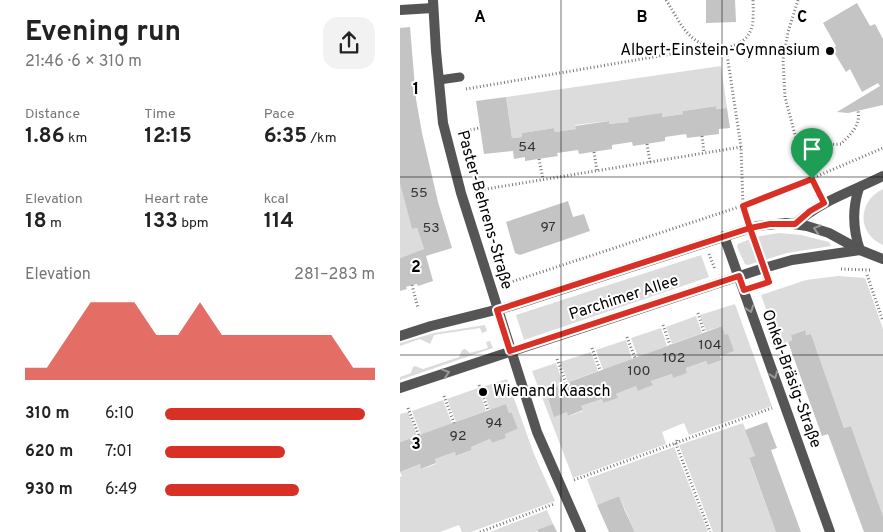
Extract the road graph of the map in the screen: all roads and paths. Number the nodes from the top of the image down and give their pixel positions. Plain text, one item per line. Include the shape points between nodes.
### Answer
1 (666, 0) edge
2 (753, 0) edge
3 (798, 0) edge
4 (433, 4) edge
5 (400, 10) edge
6 (712, 47) junction
7 (726, 48) junction
8 (460, 77) dead end
9 (439, 80) junction
10 (462, 90) dead end
11 (858, 112) dead end
12 (480, 128) dead end
13 (460, 132) dead end
14 (702, 136) dead end
15 (647, 144) dead end
16 (798, 146) junction
17 (741, 147) junction
18 (883, 148) edge
19 (594, 152) dead end
20 (704, 153) junction
21 (539, 159) dead end
22 (650, 162) junction
23 (596, 171) junction
24 (883, 176) edge
25 (812, 179) junction
26 (542, 180) junction
27 (859, 188) junction
28 (474, 191) dead end
29 (824, 203) junction
30 (743, 206) junction
31 (795, 224) junction
32 (750, 228) junction
33 (724, 236) junction
34 (860, 250) junction
35 (709, 252) dead end
36 (883, 259) edge
37 (764, 268) junction
38 (834, 269) dead end
39 (876, 272) dead end
40 (717, 275) dead end
41 (868, 275) dead end
42 (739, 276) junction
43 (499, 282) dead end
44 (412, 285) dead end
45 (418, 308) dead end
46 (497, 310) junction
47 (698, 313) dead end
48 (883, 321) edge
49 (663, 325) dead end
50 (704, 332) dead end
51 (400, 336) edge
52 (627, 336) dead end
53 (670, 345) dead end
54 (592, 348) dead end
55 (510, 351) junction
56 (635, 358) dead end
57 (557, 359) dead end
58 (600, 370) dead end
59 (566, 383) dead end
60 (479, 385) dead end
61 (400, 388) edge
62 (444, 396) dead end
63 (784, 404) junction
64 (408, 408) dead end
65 (488, 410) dead end
66 (454, 423) dead end
67 (419, 436) dead end
68 (677, 442) junction
69 (561, 487) junction
70 (480, 532) edge
71 (581, 532) edge
72 (710, 532) edge
73 (830, 532) edge

1 - 6 path via 691,37
2 - 7 path via 752,29 739,44
3 - 16 path via 788,32 783,74 785,97
4 - 5 street
4 - 9 street, Paster-Behrens-Straße
6 - 7 path
6 - 10 path
7 - 17 path
8 - 9 lane
9 - 46 street, Paster-Behrens-Straße via 443,122
11 - 16 path via 858,122 841,144
12 - 13 path
14 - 20 path
15 - 22 path
16 - 25 path
17 - 20 path
17 - 30 path
18 - 25 path
19 - 23 path
20 - 22 path
21 - 26 path
22 - 23 path
23 - 26 path
24 - 27 street
25 - 29 path
25 - 30 path
26 - 28 path
27 - 29 street
27 - 34 street via 854,219
29 - 31 street
30 - 32 path
30 - 43 path via 505,284
31 - 32 street, Parchimer Allee
34 -> 31 street, Parchimer Allee via 829,233
32 - 33 street, Parchimer Allee
32 - 37 path
33 - 42 street, Onkel-Bräsig-Straße
33 - 46 street, Parchimer Allee
34 - 36 street
34 - 37 street, Parchimer Allee via 792,260
35 - 40 path
37 - 42 street, Parchimer Allee
38 - 39 path
41 - 48 path
42 - 55 street, Parchimer Allee
42 -> 63 street, Onkel-Bräsig-Straße
44 - 45 path
46 - 51 street, Parchimer Allee
46 - 55 street, Paster-Behrens-Straße
47 - 50 path
49 - 53 path
52 - 56 path
54 - 58 path
61 -> 55 street, Parchimer Allee
55 - 69 street, Paster-Behrens-Straße via 537,432
57 - 59 path
60 - 65 path
62 - 66 path
63 - 68 path
63 - 73 street, Onkel-Bräsig-Straße
64 - 67 path
68 - 69 path
68 - 72 path
69 - 70 path via 558,502
69 - 71 street, Paster-Behrens-Straße

